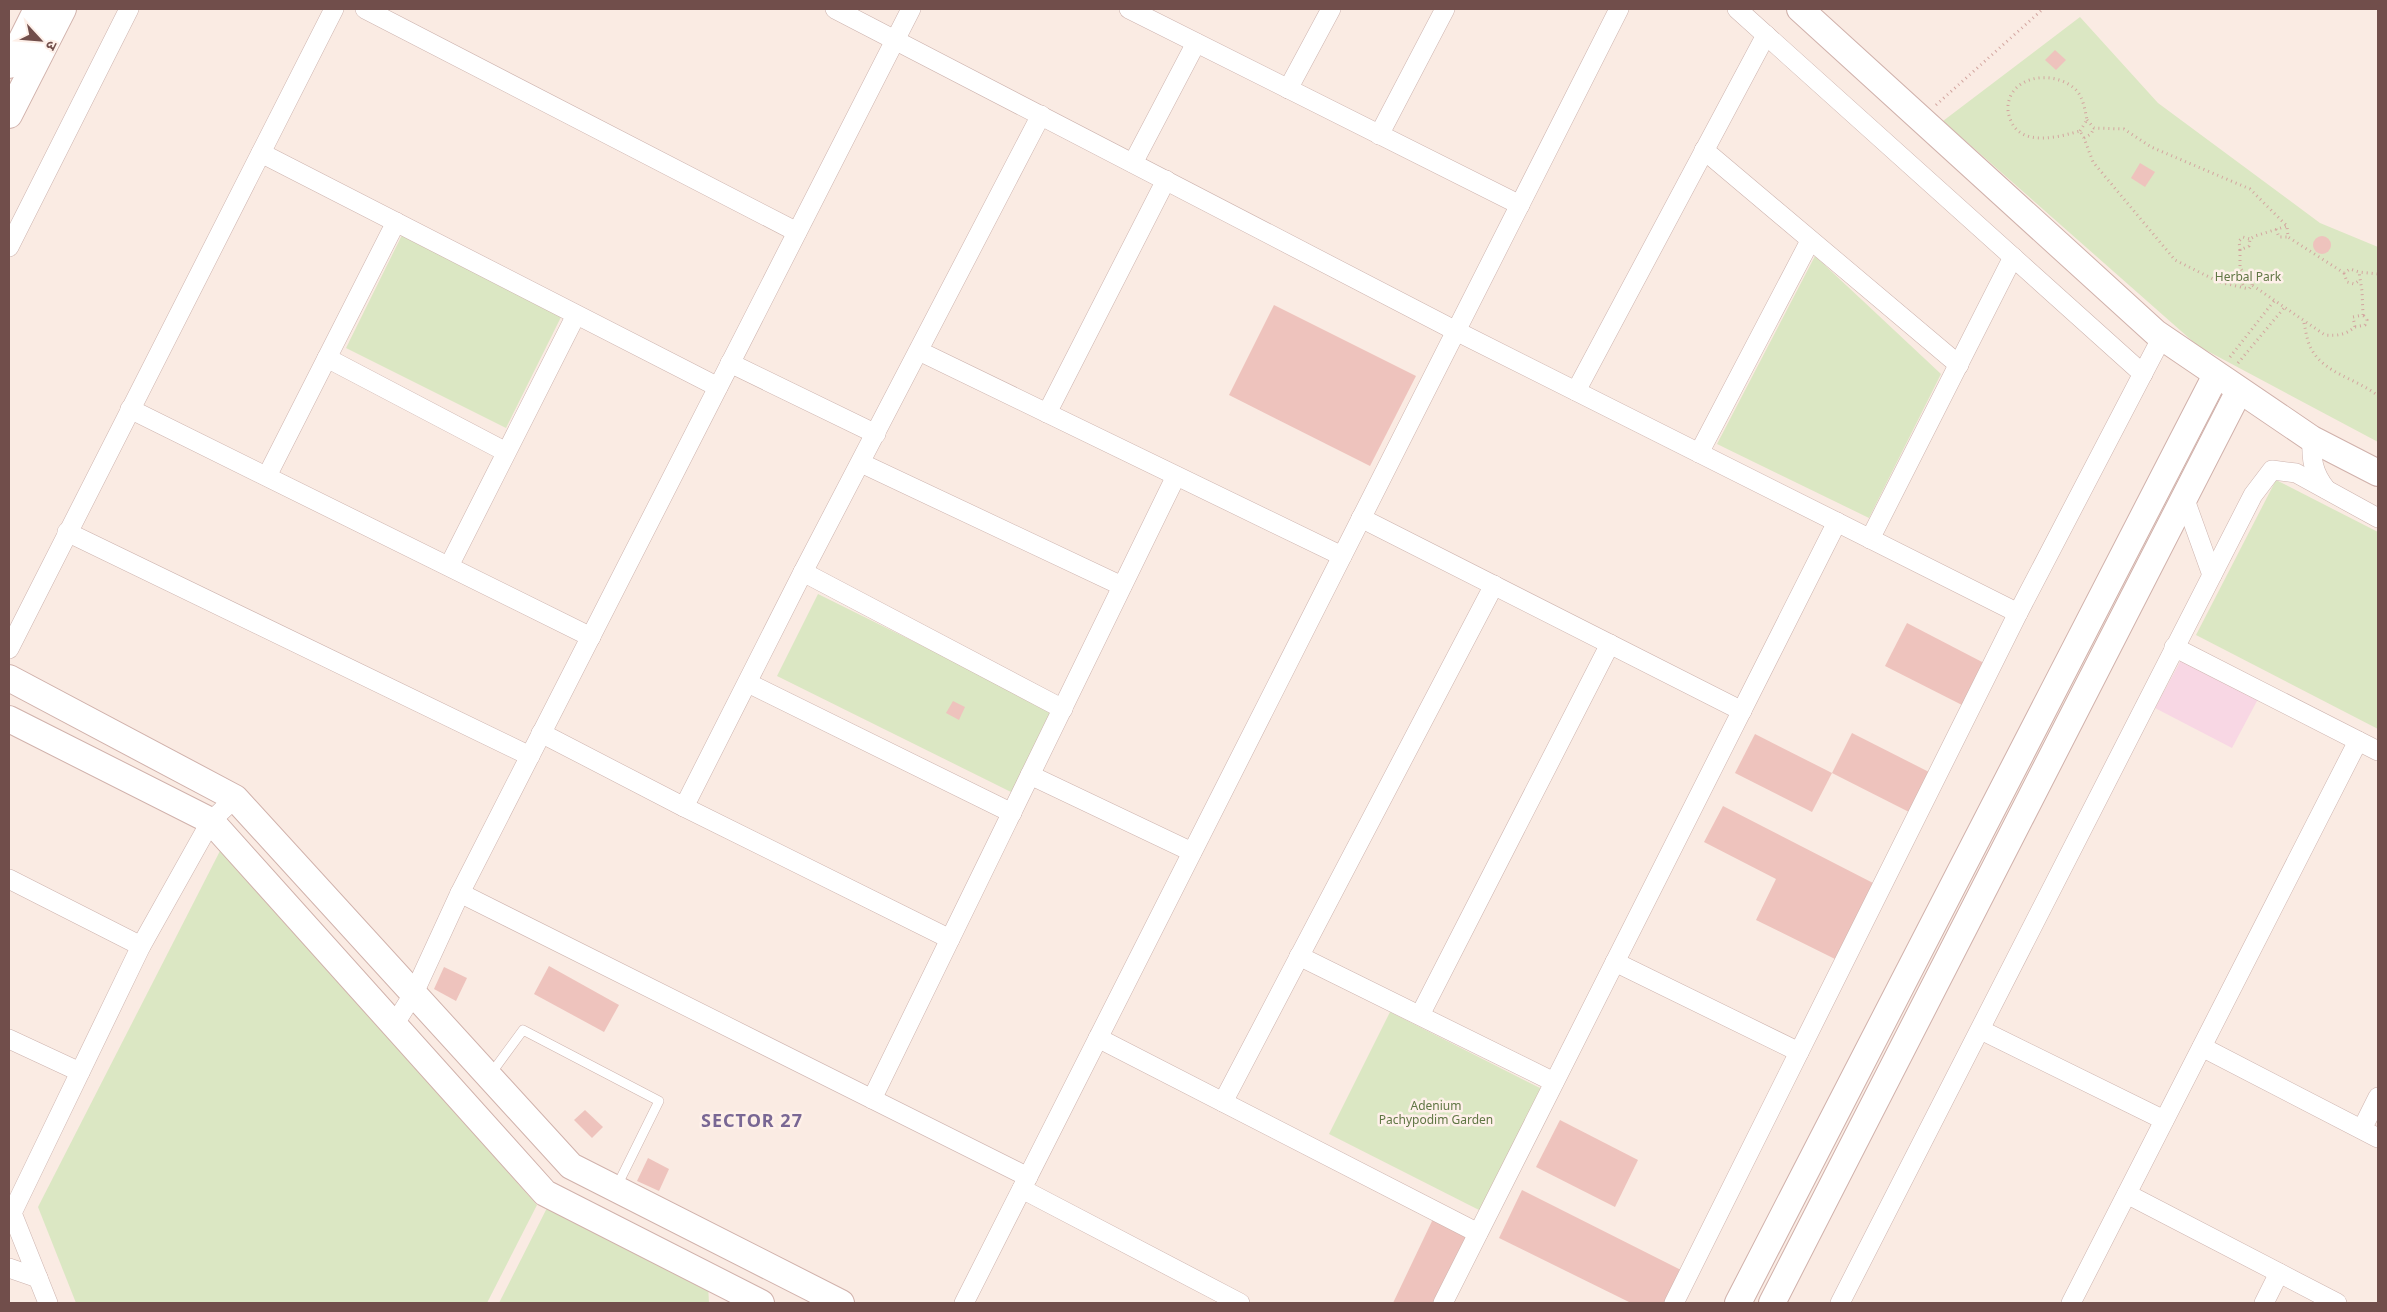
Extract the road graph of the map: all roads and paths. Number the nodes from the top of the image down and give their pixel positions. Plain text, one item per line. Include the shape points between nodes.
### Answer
1 (37, 9) edge
2 (63, 9) edge
3 (129, 9) edge
4 (334, 9) edge
5 (365, 9) edge
6 (835, 9) edge
7 (910, 9) edge
8 (1129, 9) edge
9 (1331, 9) edge
10 (1445, 9) edge
11 (1619, 9) edge
12 (1737, 9) edge
13 (1800, 9) edge
14 (2044, 9) edge
15 (1766, 35) junction
16 (895, 40) junction
17 (1196, 42) junction
18 (9, 65) edge
19 (1288, 89) junction
20 (9, 115) edge
21 (1041, 116) junction
22 (1920, 118) junction
23 (2087, 120) junction
24 (2094, 128) junction
25 (2080, 131) junction
26 (1379, 135) junction
27 (2084, 138) junction
28 (1704, 150) junction
29 (260, 153) junction
30 (1133, 163) junction
31 (1166, 180) junction
32 (1520, 205) junction
33 (396, 222) junction
34 (2287, 226) junction
35 (2276, 229) junction
36 (797, 232) junction
37 (2288, 237) junction
38 (2250, 239) junction
39 (1810, 241) junction
40 (9, 247) edge
41 (2240, 250) junction
42 (2013, 257) junction
43 (2359, 272) junction
44 (2344, 273) junction
45 (2378, 274) edge
46 (2247, 276) junction
47 (2360, 280) junction
48 (2252, 285) junction
49 (2243, 286) junction
50 (2274, 301) junction
51 (2284, 308) junction
52 (576, 314) junction
53 (2363, 314) junction
54 (2304, 323) junction
55 (2355, 327) junction
56 (1456, 331) junction
57 (2162, 337) junction
58 (919, 351) junction
59 (326, 358) junction
60 (730, 363) junction
61 (1959, 365) junction
62 (2143, 374) junction
63 (2227, 383) junction
64 (718, 388) junction
65 (1576, 391) junction
66 (2378, 396) edge
67 (130, 409) junction
68 (1047, 413) junction
69 (876, 434) junction
70 (2312, 439) junction
71 (506, 452) junction
72 (1699, 453) junction
73 (861, 463) junction
74 (2378, 473) edge
75 (267, 476) junction
76 (1176, 476) junction
77 (2328, 492) junction
78 (2184, 497) junction
79 (1361, 518) junction
80 (2378, 518) edge
81 (1837, 522) junction
82 (67, 532) junction
83 (1870, 539) junction
84 (1342, 556) junction
85 (448, 566) junction
86 (803, 572) junction
87 (2212, 575) junction
88 (1494, 585) junction
89 (1122, 586) junction
90 (2018, 613) junction
91 (590, 636) junction
92 (1610, 644) junction
93 (2174, 647) junction
94 (9, 649) edge
95 (9, 678) edge
96 (748, 683) junction
97 (1063, 709) junction
98 (1742, 711) junction
99 (9, 719) edge
100 (541, 733) junction
101 (2358, 741) junction
102 (2378, 752) edge
103 (530, 756) junction
104 (1030, 775) junction
105 (235, 798) junction
106 (684, 807) junction
107 (1012, 813) junction
108 (211, 821) junction
109 (1192, 852) junction
110 (9, 878) edge
111 (460, 893) junction
112 (950, 939) junction
113 (141, 946) junction
114 (1299, 956) junction
115 (1615, 962) junction
116 (414, 994) junction
117 (1420, 1016) junction
118 (394, 1026) junction
119 (1981, 1030) junction
120 (1098, 1038) junction
121 (9, 1039) edge
122 (2202, 1047) junction
123 (1799, 1052) junction
124 (80, 1072) junction
125 (490, 1076) junction
126 (1554, 1082) junction
127 (2378, 1097) edge
128 (872, 1099) junction
129 (1222, 1102) junction
130 (2164, 1120) junction
131 (2370, 1134) edge
132 (1025, 1183) junction
133 (616, 1189) junction
134 (2127, 1194) junction
135 (1478, 1233) junction
136 (9, 1268) edge
137 (2279, 1273) junction
138 (38, 1278) junction
139 (48, 1303) edge
140 (761, 1303) edge
141 (841, 1303) edge
142 (964, 1303) edge
143 (1240, 1303) edge
144 (1443, 1303) edge
145 (1674, 1303) edge
146 (1738, 1303) edge
147 (1772, 1303) edge
148 (1840, 1303) edge
149 (2071, 1303) edge
150 (2264, 1303) edge
151 (2337, 1303) edge

1 - 18 street
2 - 20 street
3 - 40 street
4 - 29 street
5 - 36 street
6 - 16 street
7 - 16 street
8 - 17 street
9 - 19 street
10 - 26 street
11 - 32 street
12 - 15 street
13 - 22 street
14 - 22 path
15 - 28 street
15 - 42 street
16 - 21 street
16 - 36 street
17 - 19 street
17 - 30 street
19 - 26 street
21 - 30 street
21 - 58 street
22 - 57 street
23 - 24 path
23 - 25 path
23 - 25 path via 2074,88 2055,78 2038,78 2020,85 2011,96 2007,113 2012,124 2024,134 2058,138
24 - 27 path via 2092,134
24 - 34 path via 2124,129 2151,147 2250,189
25 - 27 path
26 - 32 street
27 - 49 path via 2092,162 2175,260 2219,282
28 - 39 street
28 - 65 street
29 - 33 street
29 - 67 street
30 - 31 street
31 - 56 street
31 - 68 street
32 - 56 street
33 - 52 street
33 - 59 street
34 - 35 path
34 - 37 path
35 - 37 path via 2279,237
35 - 38 path
36 - 60 street
37 - 44 path
38 - 41 path via 2249,246
38 - 41 path via 2243,237 2239,241
39 - 61 street
39 - 72 street
41 - 46 path via 2240,268
42 - 61 street
42 - 62 street
43 - 44 path via 2350,269
43 - 45 path
43 - 47 path
44 - 47 path via 2347,282 2354,284
46 - 48 path
46 - 49 path via 2241,281
47 - 53 path
48 - 49 path via 2249,289
48 - 50 path
50 - 51 path
50 - 63 path
51 - 54 path
51 - 63 path via 2238,363
52 - 64 street
52 - 71 street
53 - 55 path via 2353,317
53 - 55 path via 2367,320 2365,325
54 - 55 path via 2325,335 2337,336
54 - 66 path via 2311,349 2322,364
56 - 65 street
56 - 79 street
57 - 62 street
57 - 63 street
58 - 68 street
58 - 69 street
59 - 71 street
59 - 75 street
60 - 64 street
60 - 69 street
61 - 83 street
62 - 90 street
63 - 70 street
63 - 78 street
63 - 146 street
64 - 91 street
65 - 72 street
67 - 75 street
67 - 82 street
68 - 76 street
69 - 73 street
70 - 74 street
70 - 77 street via 2314,471
71 - 85 street
72 - 81 street
73 - 86 street
73 - 89 street
75 - 85 street
76 - 84 street
76 - 89 street
77 - 80 street
77 - 87 street via 2296,473 2272,470 2253,495
78 - 87 street
78 - 147 street
79 - 84 street
79 - 88 street
81 - 83 street
81 - 98 street
82 - 94 street
82 - 103 street
83 - 90 street
84 - 109 street
85 - 91 street
86 - 96 street
86 - 97 street
87 - 93 street
88 - 92 street
88 - 114 street
89 - 97 street
90 - 123 street
91 - 100 street
92 - 98 street
92 - 117 street
93 - 101 street
93 - 119 street
95 - 105 street
96 - 106 street
96 - 107 street
97 - 104 street
98 - 115 street
99 - 108 street
100 - 103 street
100 - 106 street
101 - 102 street
101 - 122 street
103 - 111 street
104 - 107 street
104 - 109 street
105 - 108 street
105 - 116 street
106 - 112 street
107 - 112 street
108 - 113 street
108 - 118 street
109 - 120 street
110 - 113 street
111 - 116 street
111 - 128 street
112 - 128 street
113 - 124 street
114 - 117 street
114 - 129 street
115 - 123 street
115 - 126 street
116 - 118 street
116 - 125 street
117 - 126 street
118 - 140 street via 545,1193
119 - 130 street
119 - 148 street
120 - 129 street
120 - 132 street
121 - 124 street
122 - 130 street
122 - 131 street
123 - 145 street
124 - 138 street via 12,1213
125 - 133 street via 571,1166
125 - 133 lane via 523,1030 659,1101
126 - 135 street
127 - 131 street
128 - 132 street
129 - 135 street
130 - 134 street
132 - 142 street
132 - 143 street
133 - 141 street
134 - 137 street
134 - 149 street
135 - 144 street
136 - 138 street
137 - 150 street
137 - 151 street
138 - 139 street

